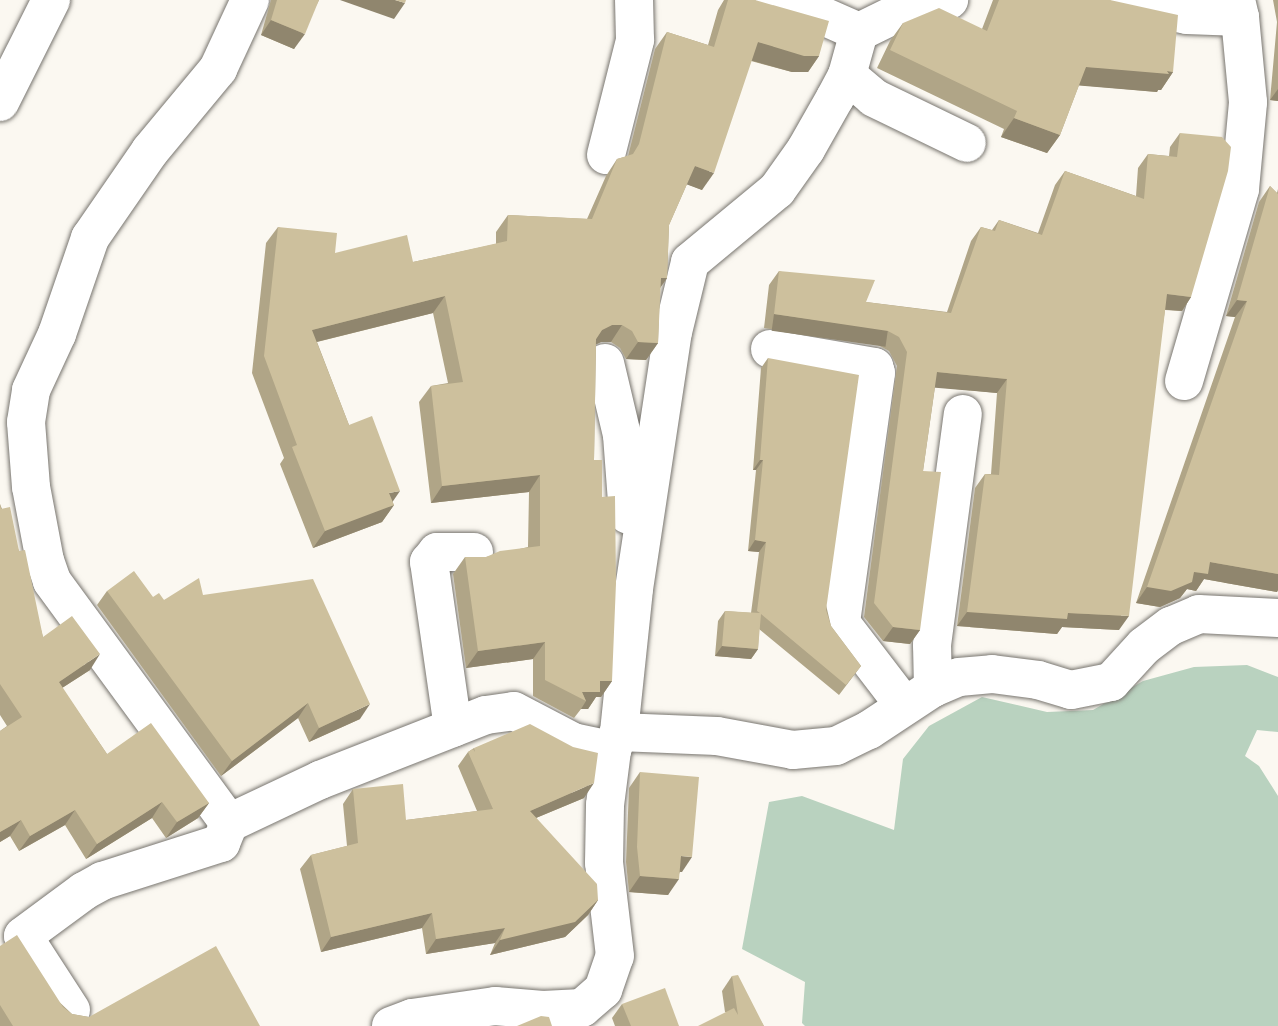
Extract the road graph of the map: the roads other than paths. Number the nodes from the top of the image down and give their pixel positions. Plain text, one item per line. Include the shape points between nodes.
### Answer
1 (51, 0) edge
2 (250, 0) edge
3 (634, 0) edge
4 (640, 0) edge
5 (763, 0) edge
6 (949, 0) edge
7 (1111, 0) edge
8 (1238, 8) edge
9 (859, 32) junction
10 (847, 75) junction
11 (0, 102) edge
12 (967, 143) dead end
13 (606, 155) dead end
14 (770, 349) dead end
15 (606, 363) dead end
16 (1184, 381) dead end
17 (962, 414) dead end
18 (642, 529) junction
19 (474, 552) dead end
20 (1278, 618) edge
21 (918, 697) junction
22 (453, 728) junction
23 (615, 741) junction
24 (229, 823) junction
25 (71, 1010) edge
26 (586, 1017) edge
27 (391, 1026) edge

1 - 11 street
2 - 24 street via 218,69 150,151 90,238 57,334 31,390 26,422 31,487 52,581
3 - 4 street
3 - 13 street via 635,40
5 - 9 street via 814,12
6 - 9 street via 908,8
7 - 8 street via 1187,15
8 - 16 street via 1248,102 1240,189
9 - 10 street
10 - 12 street via 874,97
10 - 18 street via 777,190 691,262 673,332
14 - 21 street via 874,367 841,623
15 - 18 street via 622,435 628,515
17 - 21 street via 932,645
18 - 23 street
19 - 22 street via 438,552 429,562
20 - 21 street via 1199,614 1171,626 1144,646 1111,682 1070,690 992,674 959,677
21 - 23 street via 836,746 793,750 717,736
22 - 23 street via 486,715 514,711 573,742
22 - 24 street via 320,780
23 - 26 street via 605,805 604,863 615,956 603,990
24 - 25 street via 221,843 102,881 23,936
26 - 27 street via 495,1006 412,1018

